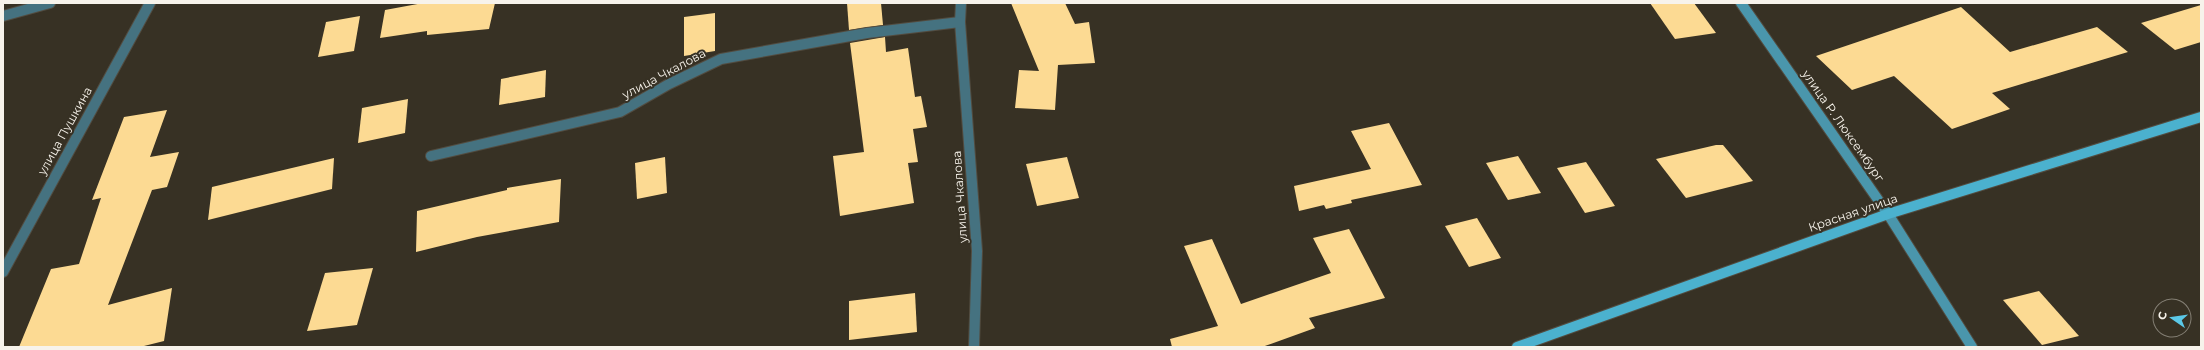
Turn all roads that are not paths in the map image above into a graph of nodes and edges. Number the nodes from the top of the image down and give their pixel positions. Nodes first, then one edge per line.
1 (50, 3) edge
2 (150, 3) edge
3 (961, 3) edge
4 (1741, 3) edge
5 (3, 16) edge
6 (960, 22) junction
7 (2201, 117) edge
8 (431, 156) dead end
9 (1888, 214) junction
10 (3, 272) edge
11 (974, 347) edge
12 (1517, 347) edge
13 (1972, 347) edge

1 - 5 street
2 - 10 street, улица Пушкина
3 - 6 street, улица Чкалова
4 - 9 street, улица Р. Люксембург
6 - 8 street, улица Чкалова
6 - 11 street, улица Чкалова
7 - 9 main road, Красная улица
9 - 12 main road, Красная улица
9 - 13 street, улица Р. Люксембург

